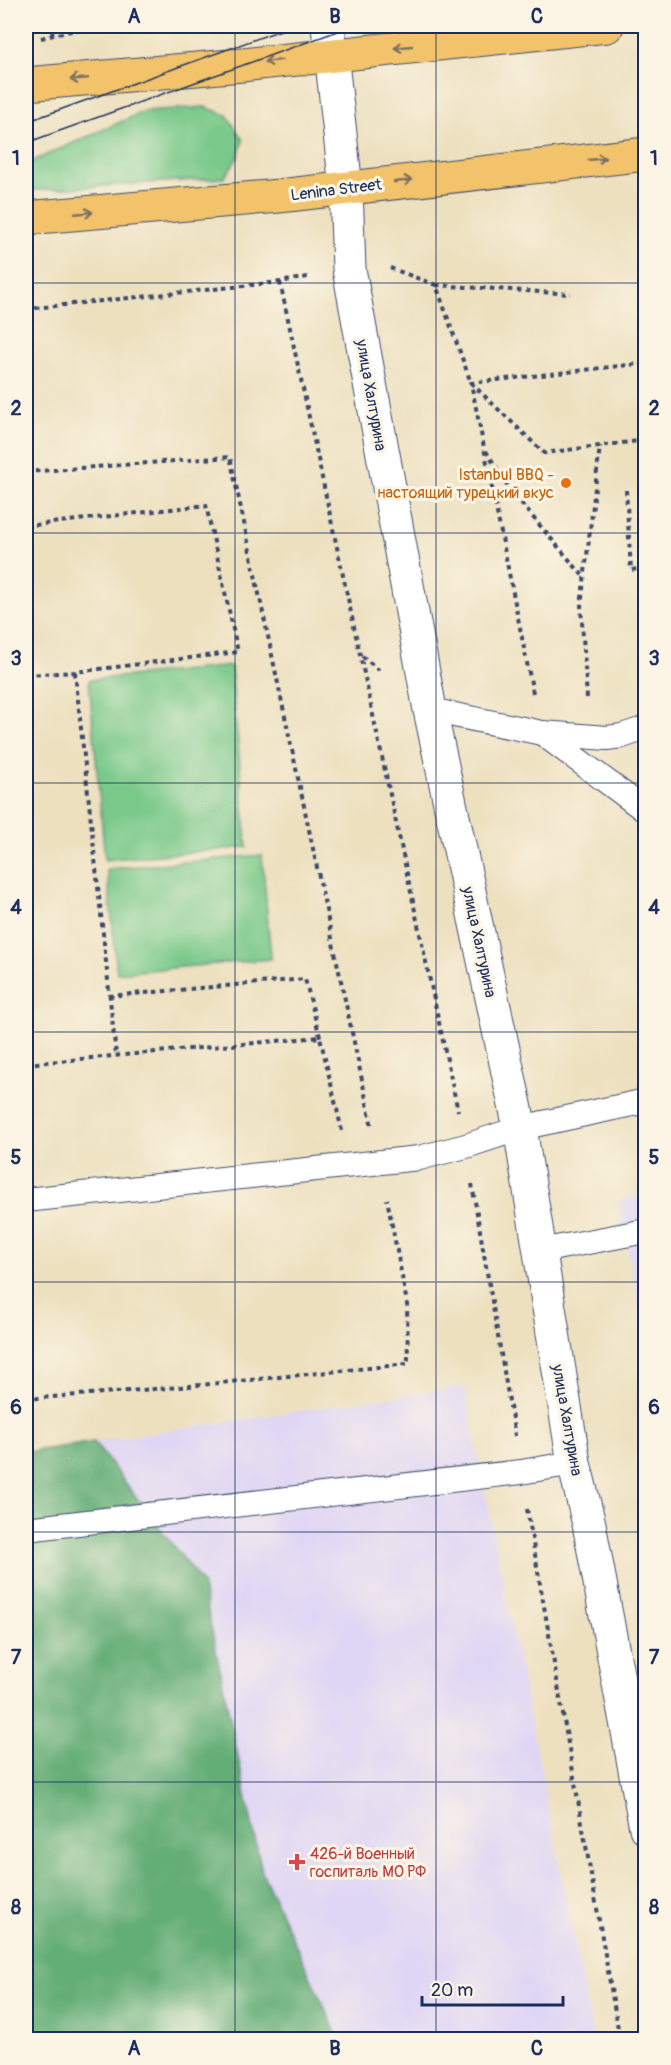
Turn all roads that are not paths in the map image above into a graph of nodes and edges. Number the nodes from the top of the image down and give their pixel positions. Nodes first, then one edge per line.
1 (607, 26) edge
2 (330, 40) edge
3 (26, 84) edge
4 (645, 154) edge
5 (346, 188) junction
6 (26, 218) edge
7 (430, 710) junction
8 (645, 728) edge
9 (542, 733) junction
10 (645, 810) edge
11 (645, 1101) edge
12 (520, 1128) junction
13 (26, 1200) edge
14 (645, 1231) edge
15 (540, 1251) junction
16 (574, 1463) junction
17 (26, 1529) edge
18 (645, 1828) edge

1 -> 2 main road
2 -> 3 main road
2 - 5 street, улица Халтурина
5 -> 4 main road, Lenina Street
6 -> 5 main road, Lenina Street
5 - 7 street, улица Халтурина
7 - 9 lane
7 - 12 street, улица Халтурина
8 - 9 lane
9 - 10 lane
11 - 12 lane
12 - 13 lane
12 - 15 street, улица Халтурина
14 - 15 lane
15 - 16 street, улица Халтурина
16 - 17 lane
16 - 18 street, улица Халтурина

